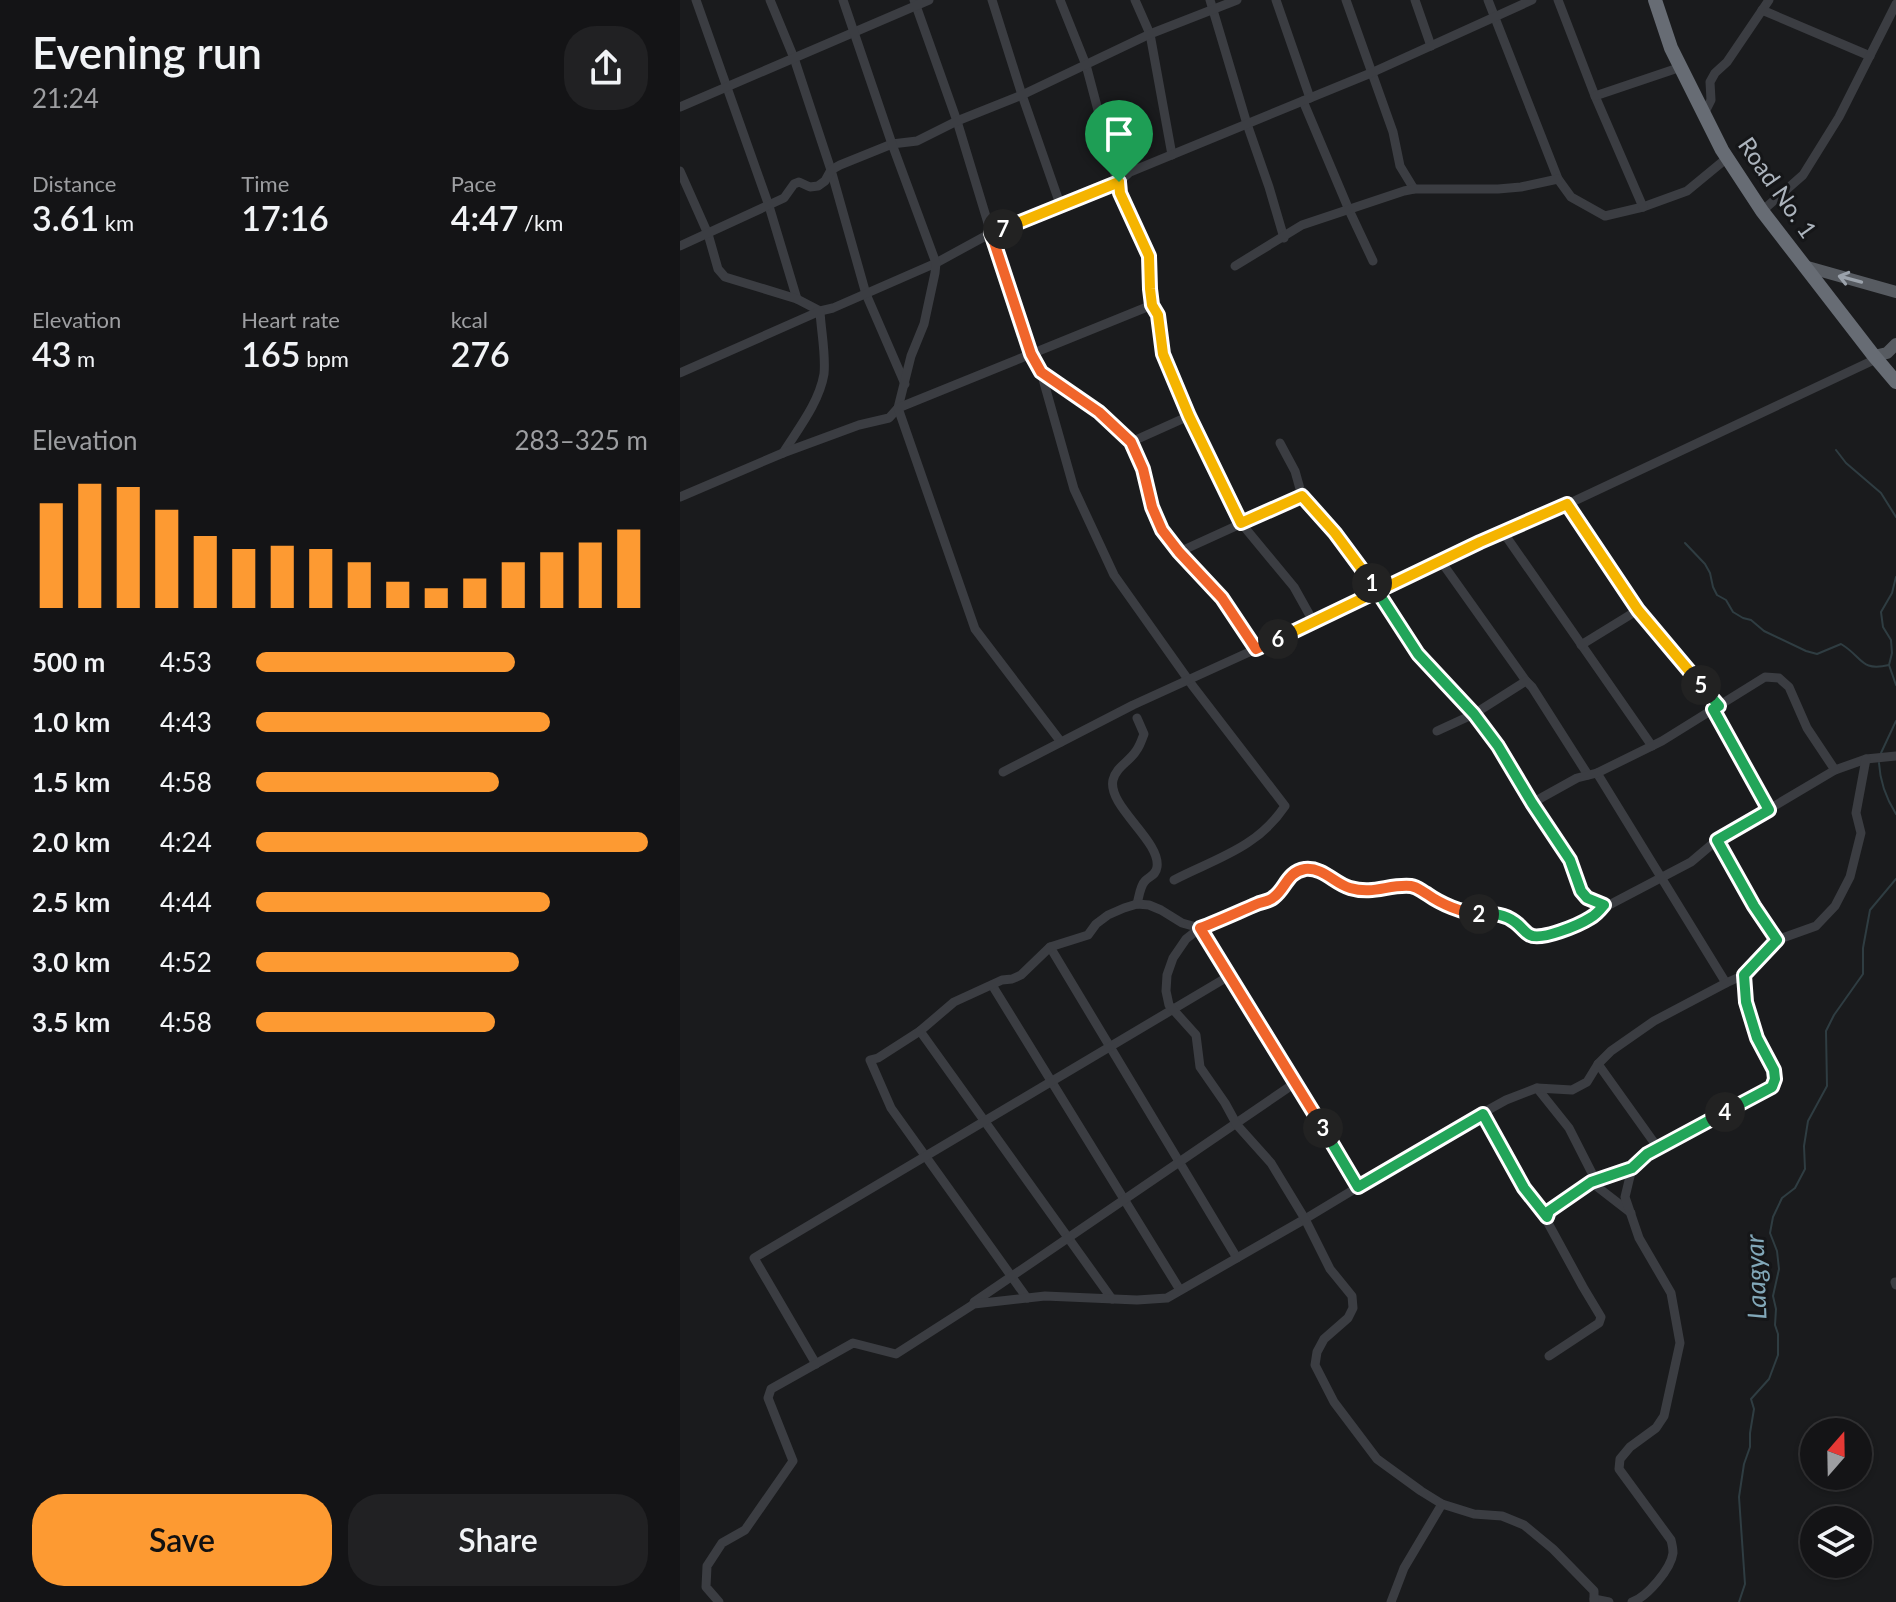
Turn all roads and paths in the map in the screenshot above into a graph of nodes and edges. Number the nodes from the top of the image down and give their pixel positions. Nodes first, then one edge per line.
1 (696, 0) edge
2 (770, 0) edge
3 (843, 0) edge
4 (929, 0) edge
5 (992, 0) edge
6 (1060, 0) edge
7 (1135, 0) edge
8 (1237, 0) edge
9 (1276, 0) edge
10 (1346, 0) edge
11 (1415, 0) edge
12 (1488, 0) edge
13 (1532, 0) edge
14 (1558, 0) edge
15 (1655, 0) edge
16 (1769, 0) edge
17 (1896, 2) edge
18 (915, 3) edge
19 (1212, 5) edge
20 (1762, 10) junction
21 (1495, 17) junction
22 (855, 32) junction
23 (1150, 34) junction
24 (1431, 46) junction
25 (1870, 56) junction
26 (794, 58) junction
27 (1086, 65) junction
28 (1681, 67) junction
29 (1371, 73) junction
30 (727, 86) junction
31 (1022, 95) junction
32 (1595, 96) junction
33 (1306, 100) junction
34 (680, 107) edge
35 (1704, 114) junction
36 (957, 121) junction
37 (1247, 124) junction
38 (892, 144) junction
39 (1172, 155) junction
40 (1727, 158) junction
41 (831, 170) junction
42 (680, 171) edge
43 (1558, 179) junction
44 (1119, 182) junction
45 (1414, 189) junction
46 (769, 206) junction
47 (1061, 207) junction
48 (1643, 207) junction
49 (1349, 210) junction
50 (1762, 211) junction
51 (991, 233) junction
52 (708, 234) junction
53 (1284, 238) junction
54 (680, 246) edge
55 (1373, 261) dead end
56 (936, 263) junction
57 (1235, 266) dead end
58 (1804, 266) junction
59 (1896, 292) edge
60 (866, 294) junction
61 (797, 299) junction
62 (1152, 305) junction
63 (820, 311) junction
64 (1896, 344) edge
65 (1031, 354) junction
66 (1875, 358) junction
67 (1041, 372) junction
68 (680, 373) edge
69 (1896, 382) edge
70 (905, 384) junction
71 (898, 408) junction
72 (1189, 416) junction
73 (1131, 442) junction
74 (1280, 443) dead end
75 (783, 453) junction
76 (1302, 496) junction
77 (680, 497) edge
78 (1567, 504) junction
79 (1241, 523) junction
80 (1503, 532) junction
81 (1179, 552) junction
82 (1440, 560) junction
83 (1378, 590) junction
84 (1638, 610) junction
85 (1313, 621) junction
86 (1581, 645) junction
87 (1256, 649) junction
88 (1189, 680) junction
89 (1526, 681) junction
90 (1716, 708) junction
91 (1474, 714) junction
92 (1137, 718) dead end
93 (1437, 731) dead end
94 (1061, 742) junction
95 (1652, 746) junction
96 (1896, 756) edge
97 (1866, 759) junction
98 (1835, 770) junction
99 (1003, 772) dead end
100 (1592, 774) junction
101 (1532, 803) junction
102 (1769, 810) junction
103 (1717, 840) junction
104 (1660, 877) junction
105 (1174, 880) dead end
106 (1137, 904) junction
107 (1604, 905) junction
108 (1200, 928) junction
109 (1777, 940) junction
110 (1050, 947) junction
111 (1744, 975) junction
112 (1229, 976) junction
113 (1726, 983) junction
114 (992, 985) junction
115 (1173, 1010) junction
116 (920, 1031) junction
117 (1598, 1064) junction
118 (1295, 1083) junction
119 (1537, 1088) junction
120 (1483, 1114) junction
121 (1236, 1123) junction
122 (1658, 1148) junction
123 (926, 1156) junction
124 (1179, 1162) junction
125 (1632, 1168) junction
126 (1594, 1182) junction
127 (1358, 1187) junction
128 (1124, 1200) junction
129 (1631, 1213) junction
130 (1547, 1217) junction
131 (1305, 1219) junction
132 (1068, 1238) junction
133 (1237, 1258) junction
134 (1012, 1276) junction
135 (1180, 1290) junction
136 (1027, 1298) junction
137 (1112, 1299) junction
138 (915, 1343) junction
139 (1549, 1356) dead end
140 (816, 1364) junction
141 (1442, 1504) junction
142 (1594, 1601) edge
143 (719, 1602) edge
144 (1391, 1602) edge
145 (1609, 1602) edge
146 (1632, 1602) edge

1 - 30 street
2 - 26 street
3 - 22 street
4 - 18 street
5 - 31 street
6 - 27 street
7 - 23 street
8 - 19 street
9 - 33 street
10 - 29 street
11 - 24 street
12 - 21 street
13 - 21 street
14 - 32 street
15 - 28 highway, Road No. 1
16 - 20 street
17 - 25 street
18 - 22 street
18 - 36 street
19 - 23 street
19 - 37 street
20 - 25 street
20 - 35 street
21 - 24 street
21 - 43 street
22 - 26 street
22 - 38 street
23 - 27 street
23 - 39 street
24 - 29 street
25 - 50 street
26 - 30 street
26 - 41 street
27 - 31 street
27 - 44 street
28 - 32 street
28 - 35 highway, Road No. 1
29 - 33 street
29 - 45 street
30 - 34 street
30 - 46 street
31 - 36 street
31 - 47 street
32 - 48 street
33 - 37 street
33 - 49 street
35 - 40 highway, Road No. 1
36 - 38 street
36 - 51 street
37 - 39 street
37 - 53 street
38 - 41 street
38 - 56 street
39 - 44 street
40 - 48 street
40 - 50 highway, Road No. 1
41 - 46 street
41 - 60 street
42 - 52 street
43 - 45 street
43 - 48 street
44 - 47 street
44 - 62 street
45 - 49 street
46 - 52 street
46 - 61 street
47 - 51 street
49 - 53 street
49 - 55 street
50 - 58 highway, Road No. 1
51 - 56 street
51 - 65 street
52 - 54 street
52 - 61 street
53 - 57 street
56 - 60 street
56 - 70 street
59 -> 58 main road
58 - 66 highway, Road No. 1
60 - 63 street
60 - 70 street
61 - 63 street
62 - 65 street
62 - 72 street
63 - 68 street
63 - 75 street
64 - 66 main road
65 - 67 street
65 - 71 street
66 - 69 highway, Road No. 1
66 - 78 street
67 - 73 street
67 - 88 street
70 - 71 street
71 - 75 street
71 - 94 street
72 - 73 street
72 - 79 street
73 - 81 street
74 - 76 street
75 - 77 street
76 - 79 street
76 - 83 street
78 - 80 street
78 - 84 street
79 - 81 street
79 - 85 street
80 - 82 street
80 - 86 street
81 - 87 street
82 - 83 street
82 - 89 street
83 - 85 street
83 - 91 street
84 - 86 street
84 - 90 street
85 - 87 street
86 - 95 street
87 - 88 street
88 - 94 street
88 - 105 street
89 - 91 street
89 - 100 street
90 - 95 street
90 - 98 street
90 - 102 street
91 - 93 street
91 - 101 street
92 - 106 street
94 - 99 street
95 - 100 street
96 - 97 street
97 - 98 street
97 - 109 street
98 - 102 street
100 - 101 street
100 - 104 street
101 - 107 street
102 - 103 street
103 - 104 street
103 - 109 street
104 - 107 street
104 - 113 street
106 - 108 street
106 - 110 street
107 - 108 street
108 - 112 street
108 - 115 street
109 - 111 street
110 - 114 street
110 - 124 street
111 - 113 street
111 - 122 street
112 - 115 street
112 - 118 street
113 - 117 street
114 - 116 street
114 - 128 street
115 - 121 street
115 - 123 street
116 - 123 street
116 - 132 street
117 - 119 street
117 - 122 street
118 - 121 street
118 - 127 street
119 - 120 street
119 - 126 street
120 - 127 street
120 - 130 street
121 - 124 street
121 - 131 street
122 - 125 street
123 - 134 street
123 - 140 street
124 - 128 street
124 - 133 street
125 - 126 street
125 - 129 street
126 - 129 street
126 - 130 street
127 - 131 street
128 - 132 street
128 - 135 street
129 - 146 street
130 - 139 street
131 - 133 street
131 - 141 street
132 - 134 street
132 - 137 street
133 - 135 street
134 - 136 street
134 - 138 street
135 - 137 street
136 - 137 street
136 - 138 street
138 - 140 street
140 - 143 street
141 - 142 street
141 - 144 street
142 - 145 street

